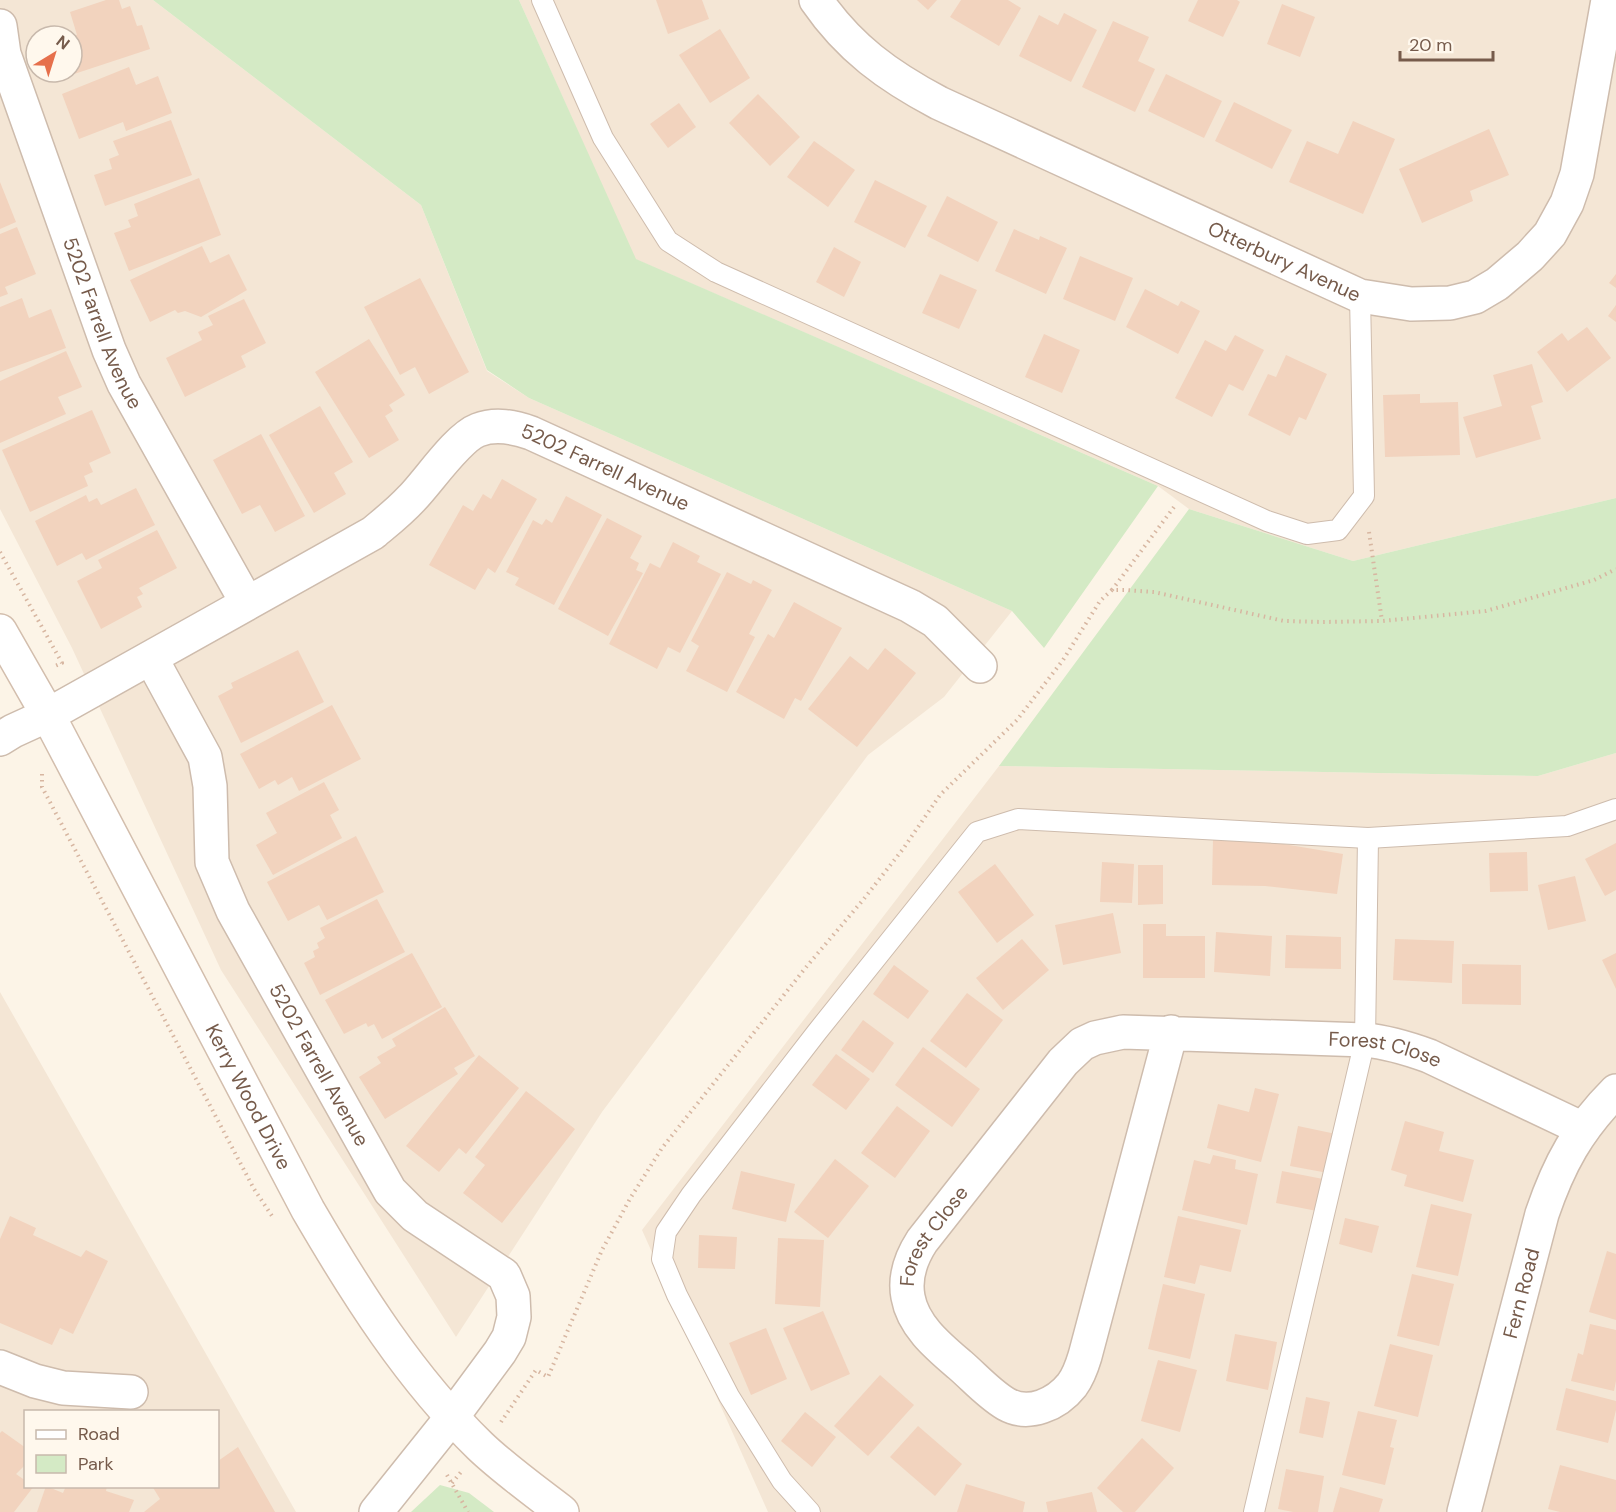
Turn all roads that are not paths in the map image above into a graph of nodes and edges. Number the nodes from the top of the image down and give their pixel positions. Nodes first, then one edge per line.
1 (3, 0) edge
2 (542, 0) edge
3 (816, 0) edge
4 (1608, 0) edge
5 (0, 18) edge
6 (0, 26) edge
7 (1360, 296) junction
8 (247, 603) junction
9 (0, 631) edge
10 (151, 658) junction
11 (980, 666) dead end
12 (48, 715) junction
13 (0, 739) edge
14 (1616, 809) edge
15 (1368, 838) junction
16 (1171, 1032) junction
17 (1365, 1040) junction
18 (1616, 1091) edge
19 (1583, 1129) junction
20 (0, 1367) edge
21 (131, 1392) dead end
22 (452, 1417) junction
23 (376, 1512) edge
24 (562, 1512) edge
25 (810, 1512) edge
26 (1254, 1512) edge
27 (1464, 1512) edge

1 - 5 street
2 - 7 lane
3 - 7 street, Otterbury Avenue
4 - 7 street, Otterbury Avenue
6 - 8 street, 5202 Farrell Avenue
8 - 10 street, 5202 Farrell Avenue
8 - 11 street, 5202 Farrell Avenue
9 - 12 street, Kerry Wood Drive
10 - 12 street, 5202 Farrell Avenue
10 - 22 street, 5202 Farrell Avenue
12 - 13 street, 5202 Farrell Avenue
12 - 22 street, Kerry Wood Drive
14 - 15 lane
15 - 17 lane
15 - 25 lane
16 - 16 street, Forest Close
16 - 17 street, Forest Close
17 - 19 street, Forest Close
17 - 26 lane
18 - 19 street, Fern Road
19 - 27 street, Fern Road
20 - 21 street
22 - 23 street, 5202 Farrell Avenue
22 - 24 street, Kerry Wood Drive

